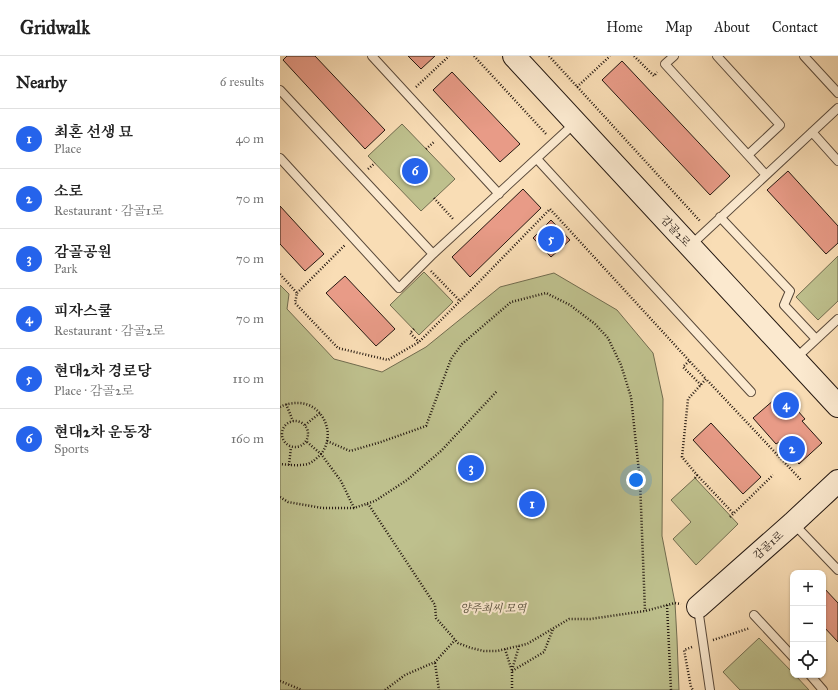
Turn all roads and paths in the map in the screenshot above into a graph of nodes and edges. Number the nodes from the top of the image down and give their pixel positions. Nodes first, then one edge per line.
1 (372, 56) edge
2 (450, 56) edge
3 (474, 56) edge
4 (514, 56) edge
5 (549, 56) edge
6 (610, 56) edge
7 (634, 56) edge
8 (674, 56) edge
9 (718, 56) edge
10 (804, 56) edge
11 (665, 64) junction
12 (577, 87) junction
13 (280, 90) edge
14 (838, 93) edge
15 (408, 95) junction
16 (838, 108) edge
17 (576, 123) junction
18 (812, 132) junction
19 (554, 143) junction
20 (748, 155) junction
21 (280, 158) edge
22 (537, 159) junction
23 (838, 161) edge
24 (766, 175) junction
25 (499, 194) junction
26 (434, 198) dead end
27 (720, 217) junction
28 (462, 228) junction
29 (708, 229) junction
30 (353, 237) junction
31 (690, 246) junction
32 (433, 254) junction
33 (424, 264) junction
34 (280, 274) edge
35 (297, 293) junction
36 (460, 302) junction
37 (838, 319) edge
38 (414, 329) dead end
39 (816, 339) junction
40 (419, 342) junction
41 (795, 359) junction
42 (689, 361) junction
43 (706, 379) junction
44 (700, 385) junction
45 (497, 391) dead end
46 (751, 392) dead end
47 (286, 404) junction
48 (838, 406) edge
49 (280, 407) edge
50 (320, 413) junction
51 (293, 421) junction
52 (305, 425) junction
53 (281, 438) edge
54 (327, 441) junction
55 (307, 442) junction
56 (291, 447) junction
57 (321, 454) junction
58 (280, 464) edge
59 (289, 465) junction
60 (698, 475) junction
61 (772, 475) dead end
62 (694, 478) dead end
63 (801, 480) dead end
64 (838, 481) edge
65 (280, 498) edge
66 (367, 504) junction
67 (354, 508) junction
68 (733, 513) junction
69 (730, 516) dead end
70 (793, 523) junction
71 (838, 570) edge
72 (667, 605) junction
73 (698, 607) junction
74 (645, 610) junction
75 (754, 615) dead end
76 (762, 624) junction
77 (553, 629) junction
78 (455, 640) junction
79 (703, 643) junction
80 (519, 646) junction
81 (504, 649) junction
82 (790, 654) edge
83 (435, 662) junction
84 (512, 671) junction
85 (813, 678) edge
86 (280, 682) edge
87 (692, 689) edge
88 (302, 690) edge
89 (385, 690) edge
90 (439, 690) edge
91 (512, 690) edge
92 (671, 690) edge
93 (710, 690) edge
94 (823, 690) edge

1 - 15 lane
2 - 15 path
3 - 19 path
4 - 17 street, 감골2로
5 - 12 path
6 - 12 path
7 - 11 path
8 - 11 lane
9 - 20 lane
10 - 14 lane
11 - 20 lane
12 - 29 path
13 - 32 lane
15 - 25 lane
16 - 18 lane
17 - 19 lane
17 - 31 street, 감골2로
18 - 23 lane
18 - 24 lane
19 - 22 lane
20 - 24 lane
21 - 30 lane
22 - 25 lane
22 - 46 lane
24 - 27 lane
25 - 28 lane
26 - 28 path
27 - 29 lane
27 - 39 lane
28 - 32 lane
29 - 31 lane
30 - 33 lane
30 - 35 path
31 - 41 street, 감골2로
32 - 33 lane
33 - 36 path
34 - 35 path
35 - 40 path
36 - 40 path
36 - 42 path
37 - 39 lane
38 - 40 path
39 - 41 lane
41 - 48 street, 감골2로
42 - 43 path
42 - 44 path
43 - 44 path
43 - 63 path
44 - 60 path
45 - 66 path
47 - 49 path
47 - 50 path
47 - 51 path
50 - 52 path
50 - 54 path
51 - 52 path
51 - 53 path
52 - 55 path
53 - 56 path
54 - 57 path
54 - 74 path
55 - 56 path
55 - 57 path
56 - 59 path
57 - 59 path
57 - 67 path
58 - 59 path
60 - 62 path
60 - 68 path
61 - 68 path
64 - 70 street, 감골1로
65 - 67 path
66 - 67 path
66 - 78 path
68 - 69 path
70 - 71 lane
70 - 73 street, 감골1로
72 - 73 path
72 - 74 path
72 - 92 path
73 - 79 lane
74 - 77 path
75 - 76 lane
76 - 79 path
76 - 82 lane
77 - 80 path
77 - 84 path
78 - 81 path
78 - 83 path
79 - 87 path
79 - 93 lane
80 - 81 path
80 - 84 path
81 - 84 path
83 - 89 path
83 - 90 path
84 - 91 path
85 - 94 lane
86 - 88 path

